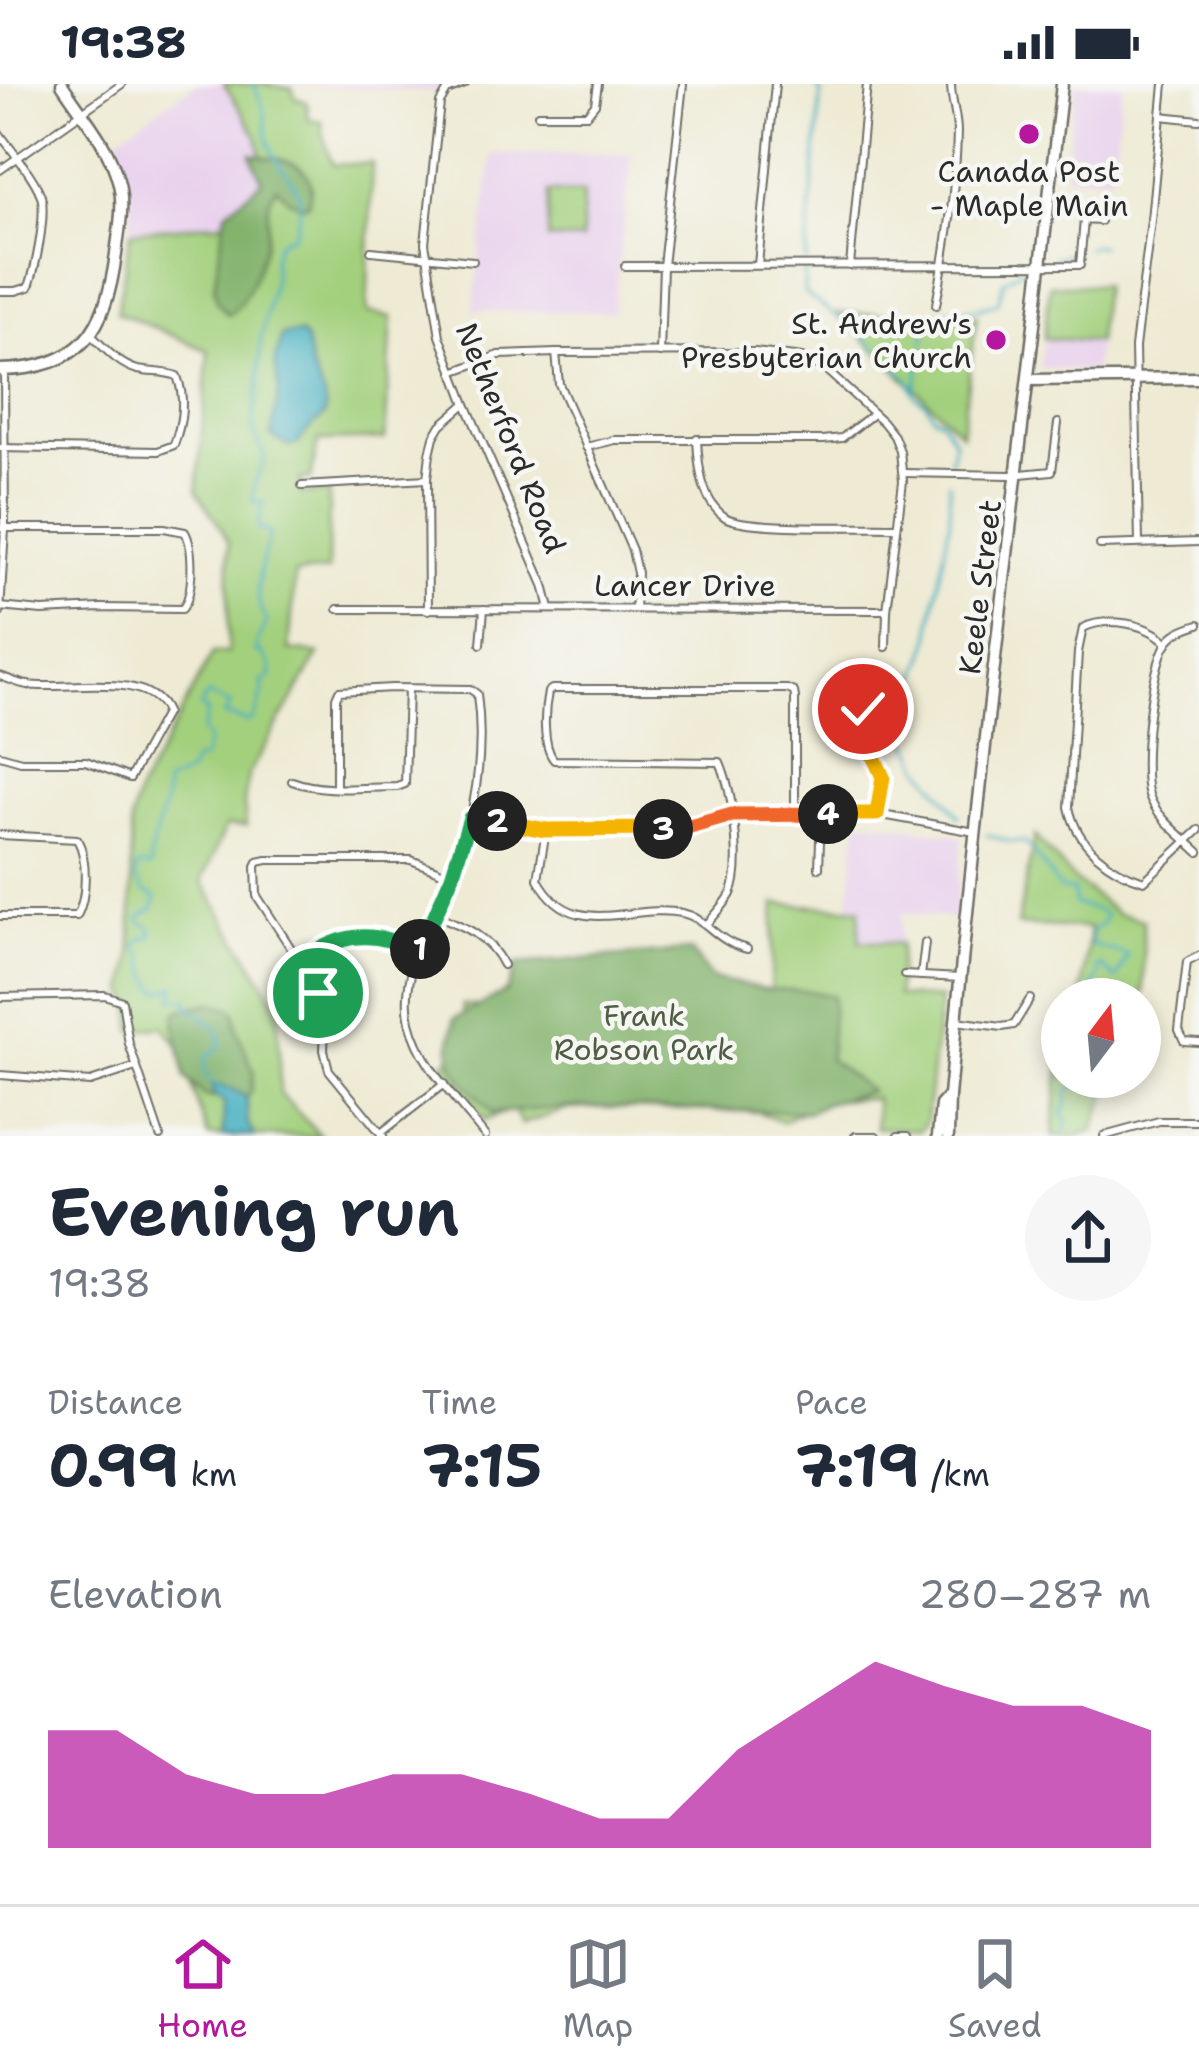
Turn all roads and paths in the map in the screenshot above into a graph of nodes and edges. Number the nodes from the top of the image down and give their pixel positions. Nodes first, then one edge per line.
1 (62, 84) edge
2 (122, 84) edge
3 (466, 84) edge
4 (598, 84) edge
5 (683, 84) edge
6 (775, 84) edge
7 (867, 84) edge
8 (951, 84) edge
9 (1062, 84) edge
10 (1164, 84) edge
11 (82, 112) junction
12 (538, 114) dead end
13 (1161, 116) junction
14 (1199, 120) edge
15 (0, 134) edge
16 (16, 159) junction
17 (0, 170) edge
18 (1100, 221) dead end
19 (371, 250) dead end
20 (425, 256) junction
21 (473, 261) dead end
22 (758, 265) junction
23 (1043, 265) junction
24 (625, 266) dead end
25 (663, 266) junction
26 (850, 266) junction
27 (943, 266) junction
28 (0, 291) edge
29 (936, 305) dead end
30 (90, 334) junction
31 (556, 353) junction
32 (660, 353) junction
33 (2, 370) edge
34 (453, 372) junction
35 (1199, 378) edge
36 (1028, 380) junction
37 (1137, 380) junction
38 (466, 404) junction
39 (874, 413) junction
40 (1058, 423) dead end
41 (697, 439) junction
42 (586, 447) junction
43 (3, 448) edge
44 (903, 473) junction
45 (1018, 473) junction
46 (427, 479) junction
47 (302, 486) dead end
48 (896, 526) junction
49 (2, 528) edge
50 (1199, 542) edge
51 (1139, 543) junction
52 (1100, 544) dead end
53 (0, 609) edge
54 (338, 609) dead end
55 (484, 609) junction
56 (550, 609) junction
57 (635, 609) junction
58 (428, 610) junction
59 (887, 610) junction
60 (1199, 624) edge
61 (1167, 643) junction
62 (482, 644) dead end
63 (886, 646) dead end
64 (0, 676) edge
65 (869, 681) dead end
66 (408, 689) junction
67 (0, 755) edge
68 (292, 781) dead end
69 (336, 787) junction
70 (795, 813) junction
71 (821, 814) junction
72 (877, 814) junction
73 (732, 815) junction
74 (470, 818) junction
75 (546, 830) junction
76 (1199, 830) edge
77 (975, 832) junction
78 (0, 835) edge
79 (1188, 842) junction
80 (1199, 852) edge
81 (819, 868) dead end
82 (452, 876) junction
83 (434, 915) junction
84 (0, 916) edge
85 (707, 924) junction
86 (925, 943) dead end
87 (747, 950) dead end
88 (419, 951) junction
89 (1199, 956) edge
90 (300, 962) junction
91 (502, 965) dead end
92 (904, 975) dead end
93 (921, 976) junction
94 (960, 978) junction
95 (0, 997) edge
96 (1030, 999) dead end
97 (956, 1022) junction
98 (1199, 1042) edge
99 (136, 1067) junction
100 (0, 1075) edge
101 (444, 1084) junction
102 (949, 1096) junction
103 (1199, 1121) edge
104 (1116, 1134) edge
105 (382, 1135) edge
106 (160, 1136) edge
107 (485, 1136) edge
108 (855, 1136) edge
109 (876, 1136) edge
110 (898, 1136) edge
111 (908, 1136) edge
112 (938, 1136) edge
113 (948, 1136) edge
114 (1104, 1136) edge

1 - 11 main road
2 - 11 street
3 - 20 street, Netherford Road
4 - 12 street
5 - 25 street
6 - 22 street
7 - 26 street
8 - 27 street
9 - 23 main road, Keele Street
10 - 13 street
11 - 16 street
11 - 30 main road
13 - 14 street
13 - 37 street
15 - 16 street
16 - 17 street
16 - 28 street
18 - 23 street
19 - 20 street
20 - 21 street
20 - 34 street, Netherford Road
22 - 25 street
22 - 26 street
23 - 27 street
23 - 36 main road, Keele Street
24 - 25 street
25 - 32 street
26 - 27 street
27 - 29 street
30 - 33 main road
30 - 43 street
31 - 32 street
31 - 34 street
31 - 42 street
32 - 39 street
33 - 43 street
34 - 38 street, Netherford Road
35 - 37 main road
36 - 37 main road
36 - 45 main road, Keele Street
37 - 51 street
38 - 46 street
38 - 56 street, Netherford Road
39 - 41 street
39 - 44 street
40 - 45 street
41 - 42 street
41 - 48 street
42 - 57 street
43 - 49 street
44 - 45 street
44 - 48 street
45 - 77 main road, Keele Street
46 - 47 street
46 - 58 street
48 - 59 street
49 - 53 street
49 - 53 street
50 - 51 street
51 - 52 street
54 - 58 street, Lancer Drive
55 - 56 street, Lancer Drive
55 - 58 street, Lancer Drive
55 - 62 street
56 - 57 street, Lancer Drive
57 - 59 street, Lancer Drive
59 - 63 street
60 - 61 street
61 - 79 street
61 - 79 street
64 - 67 street
65 - 72 street
66 - 69 street
66 - 69 street
66 - 74 street
68 - 69 street
70 - 71 street
70 - 73 street
70 - 73 street
71 - 72 street
71 - 81 street
72 - 77 street
73 - 75 street
73 - 85 street
74 - 75 street
74 - 82 street
75 - 85 street
76 - 79 street
77 - 94 main road, Keele Street
78 - 84 street
79 - 80 street
82 - 83 street
82 - 90 street
83 - 88 street
83 - 91 street
85 - 87 street
86 - 93 street
88 - 90 street
88 - 101 street
89 - 98 street
90 - 105 street
92 - 93 street
93 - 94 street
94 - 97 main road, Keele Street
95 - 99 street
96 - 97 street
97 - 102 main road, Keele Street
99 - 100 street
99 - 106 street
101 - 105 street
101 - 107 street
102 - 112 main road, Keele Street
102 - 113 main road, Keele Street
103 - 104 street
104 - 114 street
108 - 109 street
110 - 111 street

